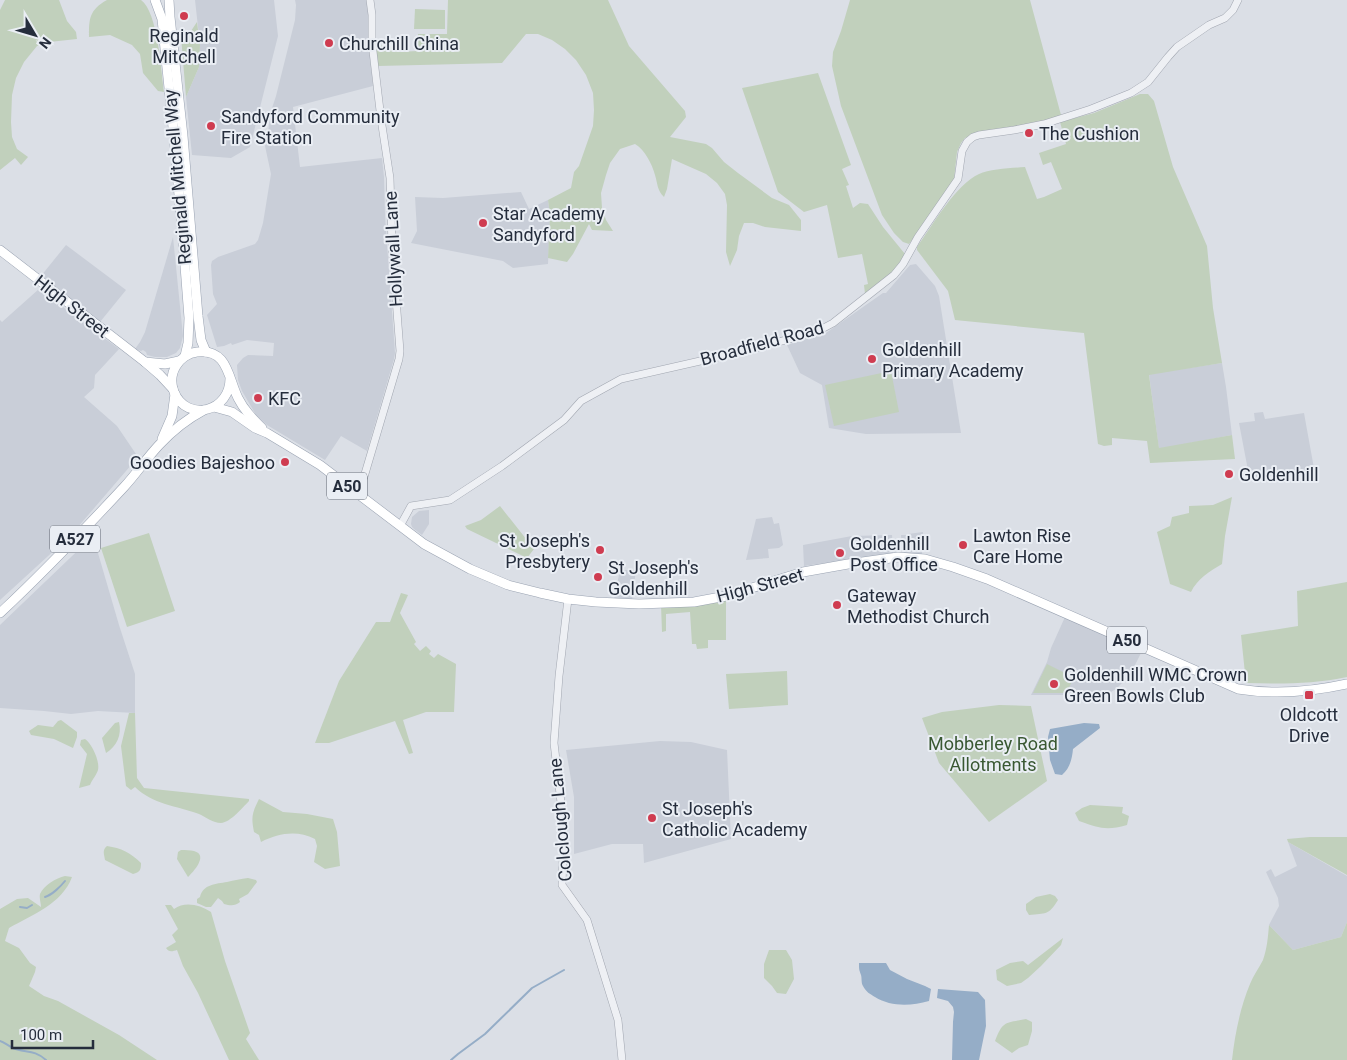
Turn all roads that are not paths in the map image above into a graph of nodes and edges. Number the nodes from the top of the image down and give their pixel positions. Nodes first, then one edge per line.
1 (155, 0) edge
2 (169, 0) edge
3 (370, 0) edge
4 (1238, 0) edge
5 (0, 250) edge
6 (206, 352) junction
7 (182, 359) junction
8 (145, 362) junction
9 (230, 377) junction
10 (174, 392) junction
11 (214, 407) junction
12 (204, 410) junction
13 (267, 433) junction
14 (158, 446) junction
15 (354, 490) junction
16 (400, 526) junction
17 (568, 600) junction
18 (0, 613) edge
19 (1347, 684) edge
20 (622, 1060) edge

1 - 7 main road, Reginald Mitchell Way
2 - 6 main road, Reginald Mitchell Way
3 - 15 street, Hollywall Lane
4 - 16 street, Broadfield Road
5 - 8 main road, High Street
6 - 7 main road
6 - 9 main road
7 - 8 main road
7 - 10 main road
8 - 10 main road, High Street
9 - 11 main road
9 - 13 main road
10 - 12 main road
10 - 14 main road, A527
11 - 12 main road
11 - 13 main road, A50
12 - 14 main road, A527
13 - 15 main road, A50
14 - 18 main road, A527
15 - 16 main road, A50
16 - 17 main road, High Street / A50
17 - 19 main road, High Street / A50
17 - 20 street, Colclough Lane

